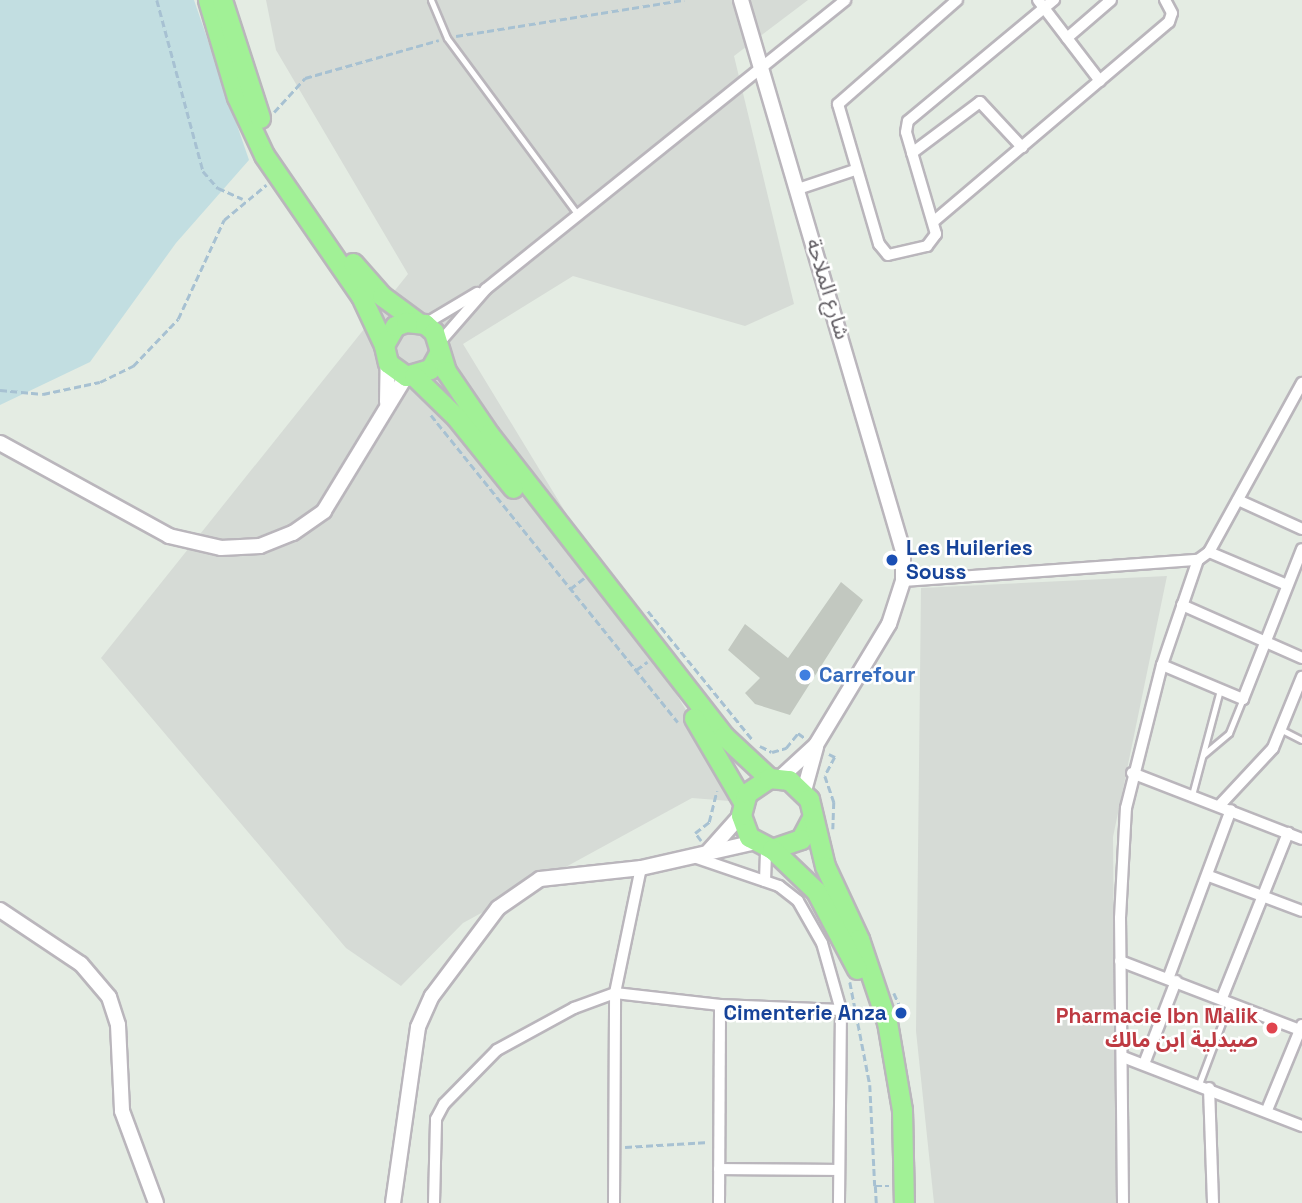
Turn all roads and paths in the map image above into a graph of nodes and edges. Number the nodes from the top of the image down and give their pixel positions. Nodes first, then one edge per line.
1 (157, 0) edge
2 (208, 0) edge
3 (222, 0) edge
4 (431, 0) edge
5 (684, 0) edge
6 (741, 0) edge
7 (845, 0) edge
8 (957, 0) edge
9 (1054, 0) edge
10 (1111, 0) edge
11 (1164, 0) edge
12 (1041, 4) edge
13 (447, 38) junction
14 (1067, 38) junction
15 (762, 67) junction
16 (1100, 81) junction
17 (263, 124) junction
18 (1022, 147) junction
19 (912, 153) junction
20 (855, 170) junction
21 (278, 177) junction
22 (798, 189) junction
23 (243, 199) junction
24 (578, 215) junction
25 (933, 222) junction
26 (486, 289) junction
27 (421, 323) junction
28 (439, 348) junction
29 (386, 354) junction
30 (410, 376) junction
31 (1302, 383) edge
32 (0, 390) edge
33 (440, 400) junction
34 (387, 402) junction
35 (0, 443) edge
36 (1238, 500) junction
37 (1302, 529) edge
38 (1302, 549) edge
39 (1209, 552) junction
40 (1198, 560) junction
41 (903, 581) junction
42 (577, 583) junction
43 (1287, 585) junction
44 (640, 601) dead end
45 (1182, 605) junction
46 (1264, 640) junction
47 (1302, 659) edge
48 (644, 665) junction
49 (1162, 665) junction
50 (1302, 677) edge
51 (1220, 689) junction
52 (1243, 699) junction
53 (1282, 730) junction
54 (687, 733) dead end
55 (1302, 740) edge
56 (810, 742) junction
57 (829, 754) dead end
58 (1203, 755) junction
59 (1132, 773) junction
60 (775, 778) junction
61 (716, 784) dead end
62 (804, 791) junction
63 (1192, 795) junction
64 (1219, 806) junction
65 (742, 808) junction
66 (1231, 810) junction
67 (812, 818) junction
68 (1287, 833) junction
69 (1302, 838) edge
70 (832, 840) dead end
71 (764, 846) junction
72 (709, 851) junction
73 (691, 856) junction
74 (640, 868) junction
75 (1209, 876) junction
76 (765, 881) junction
77 (1261, 895) junction
78 (0, 910) edge
79 (1302, 911) edge
80 (1121, 961) junction
81 (1172, 980) junction
82 (615, 993) junction
83 (1227, 999) junction
84 (720, 1005) junction
85 (841, 1010) junction
86 (1301, 1027) edge
87 (1299, 1042) edge
88 (1123, 1058) junction
89 (1144, 1064) junction
90 (1204, 1086) junction
91 (1267, 1110) junction
92 (1302, 1125) edge
93 (719, 1142) junction
94 (615, 1148) junction
95 (719, 1169) junction
96 (839, 1170) junction
97 (892, 1195) edge
98 (156, 1203) edge
99 (393, 1203) edge
100 (434, 1203) edge
101 (614, 1203) edge
102 (719, 1203) edge
103 (839, 1203) edge
104 (876, 1203) edge
105 (904, 1203) edge
106 (1123, 1203) edge
107 (1213, 1203) edge

1 - 23 path
2 - 21 highway
3 - 17 highway
4 - 13 lane
5 - 13 path
6 - 15 street, شارع الملاحة
7 - 15 street
8 - 20 street
9 - 12 street
10 - 14 street
11 - 16 street
12 - 14 street
12 - 19 street
13 - 17 path
13 - 24 lane
14 - 16 street
15 - 22 street, شارع الملاحة
15 - 24 street
16 - 18 street
17 - 27 highway
18 - 19 street
18 - 25 street
19 - 25 street
20 - 22 street
20 - 25 street
21 - 23 path
21 - 29 highway
22 - 41 street, شارع الملاحة
23 - 32 path
24 - 26 street
26 - 27 street
26 - 28 street
27 - 28 highway
27 - 29 highway
28 - 30 highway
28 - 60 highway
29 - 30 highway
29 - 34 street
30 - 33 highway
30 - 34 street
31 - 36 street
33 - 42 highway
33 - 42 path
34 - 35 street
36 - 37 street
36 - 39 street
38 - 43 street
39 - 40 street
39 - 43 street
40 - 41 street
40 - 45 street
41 - 56 street
42 - 48 highway
42 - 48 path
43 - 46 street
44 - 56 path
45 - 46 street
45 - 49 street
46 - 47 street
46 - 52 street
48 - 54 path
48 - 65 highway
49 - 51 street
49 - 59 street
50 - 53 street
51 - 52 street
51 - 58 lane
52 - 58 lane
53 - 55 lane
53 - 64 street
56 - 60 street
56 - 62 street
57 - 70 path
58 - 63 lane
59 - 63 street
59 - 80 street
60 - 62 highway
60 - 65 highway
61 - 72 path
62 - 67 highway
63 - 64 street
64 - 66 street
65 - 71 highway
65 - 72 street
66 - 68 street
66 - 75 street
67 - 71 highway
67 - 105 highway
68 - 69 street
68 - 77 street
71 - 72 street
71 - 76 street
71 - 97 highway
72 - 73 street
73 - 74 street
73 - 76 street
74 - 82 street
74 - 99 street
75 - 77 street
75 - 81 street
76 - 85 street
77 - 79 street
77 - 83 street
78 - 98 street
80 - 81 street
80 - 88 street
81 - 83 street
81 - 89 street
82 - 84 street
82 - 94 street
82 - 100 street
83 - 86 street
83 - 90 lane
84 - 85 street
84 - 93 street
85 - 96 street
86 - 87 street
87 - 91 street
88 - 89 street
88 - 106 street
89 - 90 street
90 - 91 street
90 - 107 street
91 - 92 street
93 - 94 path
93 - 95 street
94 - 101 street
95 - 96 street
95 - 102 street
96 - 103 street
97 - 104 path

